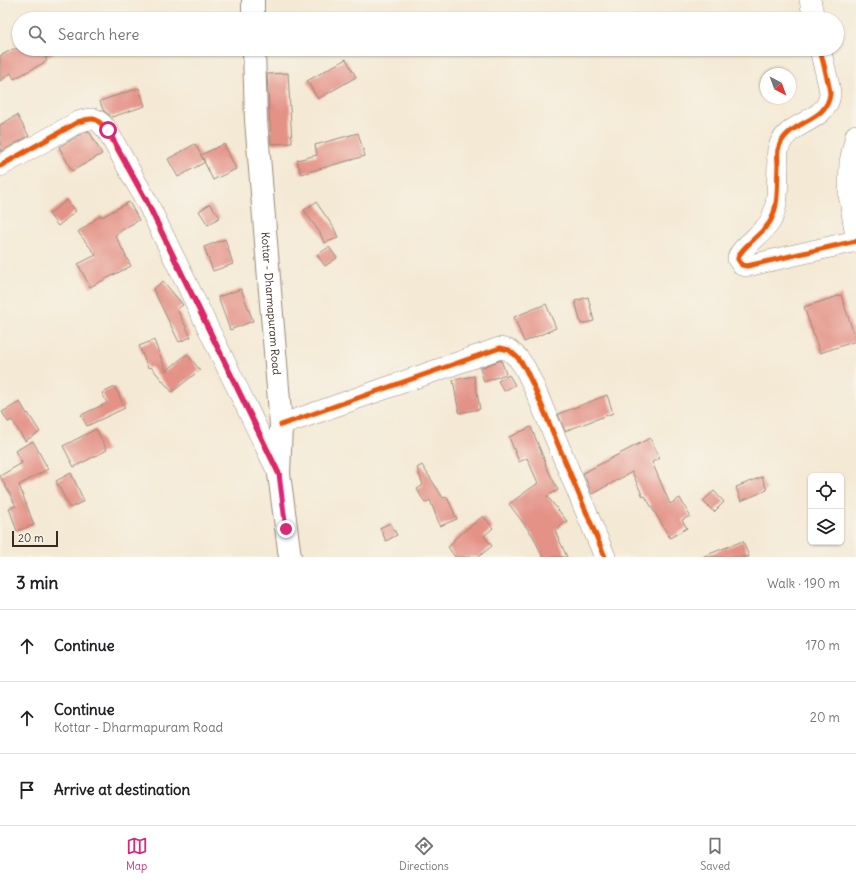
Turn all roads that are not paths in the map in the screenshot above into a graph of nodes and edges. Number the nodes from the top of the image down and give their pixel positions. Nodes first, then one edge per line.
1 (253, 0) edge
2 (810, 0) edge
3 (253, 12) edge
4 (813, 12) edge
5 (254, 56) edge
6 (822, 56) edge
7 (856, 135) edge
8 (0, 166) edge
9 (856, 236) edge
10 (856, 241) edge
11 (281, 425) junction
12 (279, 474) junction
13 (290, 557) edge
14 (605, 557) edge

1 - 3 main road
2 - 4 street
5 - 11 main road, Kottar - Dharmapuram Road
6 - 10 street
7 - 9 street
8 - 12 street
11 - 12 main road, Kottar - Dharmapuram Road
11 - 14 street
12 - 13 main road, Kottar - Dharmapuram Road

